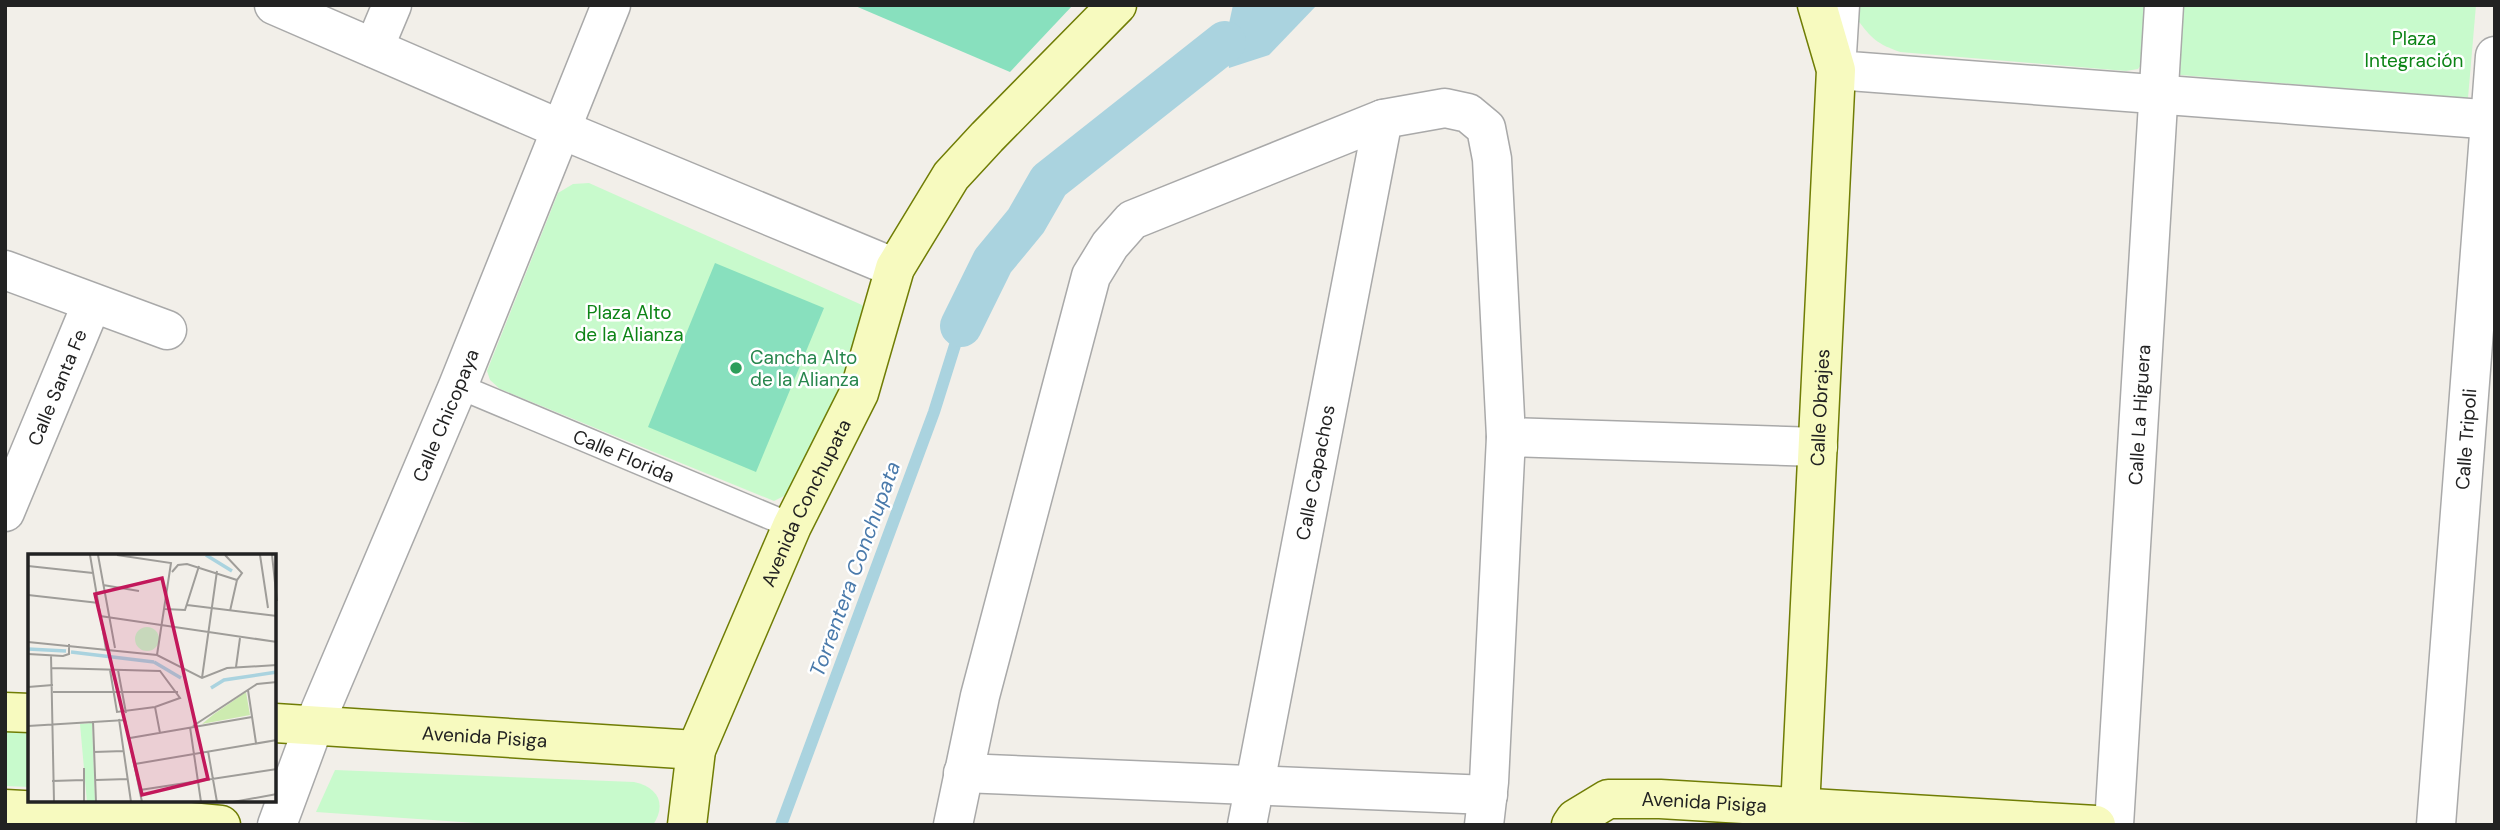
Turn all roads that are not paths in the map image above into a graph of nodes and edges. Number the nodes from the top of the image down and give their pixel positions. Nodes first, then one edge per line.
1 (274, 5) edge
2 (392, 5) edge
3 (611, 5) edge
4 (1117, 5) edge
5 (1817, 5) edge
6 (1840, 5) edge
7 (2164, 5) edge
8 (374, 48) junction
9 (2495, 56) edge
10 (1836, 70) junction
11 (2159, 95) junction
12 (1382, 119) junction
13 (2492, 120) edge
14 (560, 129) junction
15 (895, 268) junction
16 (5, 270) edge
17 (92, 303) junction
18 (167, 330) dead end
19 (458, 386) junction
20 (1506, 437) junction
21 (1818, 447) junction
22 (5, 512) edge
23 (792, 526) junction
24 (5, 712) edge
25 (28, 713) edge
26 (276, 723) edge
27 (314, 725) junction
28 (696, 750) junction
29 (964, 773) junction
30 (1255, 784) junction
31 (5, 809) edge
32 (1800, 809) junction
33 (1486, 810) edge
34 (113, 820) edge
35 (221, 825) edge
36 (277, 825) edge
37 (687, 825) edge
38 (953, 825) edge
39 (1247, 825) edge
40 (1571, 825) edge
41 (2096, 825) edge
42 (2114, 825) edge
43 (2437, 825) edge

1 - 8 street
2 - 8 street
3 - 14 street, Calle Chicopaya
4 - 15 street, Avenida Conchupata
5 - 10 street
6 - 10 street, Calle Obrajes
7 - 11 street, Calle La Higuera
8 - 14 street
9 - 13 street, Calle Tripoli
10 - 11 street
10 - 21 street, Calle Obrajes
11 - 13 street
11 - 42 street, Calle La Higuera
12 - 20 street
12 - 29 street
12 - 30 street, Calle Capachos
13 - 43 street, Calle Tripoli
14 - 15 street
14 - 19 street, Calle Chicopaya
15 - 23 street, Avenida Conchupata
16 - 17 street
17 - 18 street
17 - 22 street, Calle Santa Fe
19 - 23 lane, Calle Florida
19 - 27 street, Calle Chicopaya
20 - 21 street
20 - 33 street
21 - 32 street, Calle Obrajes
23 - 28 street, Avenida Conchupata
24 - 25 street
26 - 27 street, Avenida Pisiga
27 - 28 street, Avenida Pisiga
27 - 36 street, Calle Chicopaya
28 - 37 street, Avenida Conchupata
29 - 30 street
29 - 38 street
30 - 33 street
30 - 39 street, Calle Capachos
31 - 34 street
32 - 40 street, Avenida Pisiga
32 - 41 street, Avenida Pisiga
34 - 35 street

